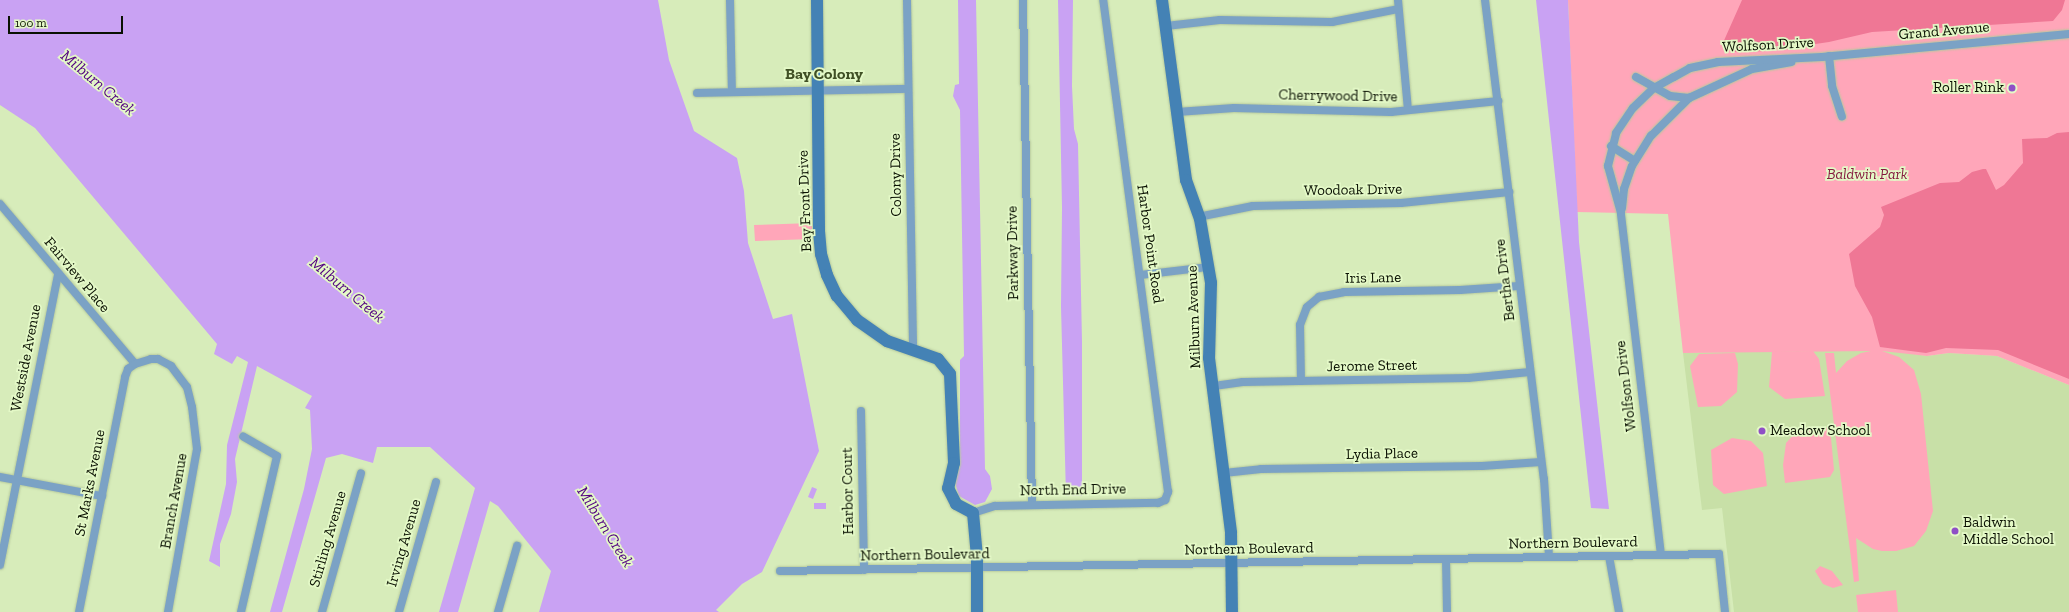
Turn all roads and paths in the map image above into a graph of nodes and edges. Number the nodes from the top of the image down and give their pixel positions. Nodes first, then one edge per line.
1 (730, 0) edge
2 (817, 0) edge
3 (907, 0) edge
4 (1023, 0) edge
5 (1103, 0) edge
6 (1162, 0) edge
7 (1398, 0) edge
8 (1485, 0) edge
9 (1398, 9) junction
10 (1166, 26) junction
11 (2069, 34) edge
12 (1825, 56) junction
13 (1636, 77) dead end
14 (1654, 88) junction
15 (908, 89) junction
16 (818, 90) junction
17 (697, 92) dead end
18 (732, 92) junction
19 (1689, 98) junction
20 (1498, 101) junction
21 (1408, 110) junction
22 (1177, 112) junction
23 (1842, 116) dead end
24 (1611, 146) junction
25 (1635, 161) junction
26 (1509, 192) junction
27 (0, 204) edge
28 (1621, 213) junction
29 (1198, 217) junction
30 (1208, 267) junction
31 (58, 274) junction
32 (1140, 275) junction
33 (1519, 286) junction
34 (913, 350) junction
35 (135, 364) junction
36 (1530, 372) junction
37 (1301, 381) junction
38 (1214, 386) junction
39 (861, 412) dead end
40 (243, 436) dead end
41 (1541, 462) junction
42 (1224, 472) junction
43 (361, 473) dead end
44 (0, 477) edge
45 (16, 480) junction
46 (436, 482) dead end
47 (1168, 492) joint
48 (102, 496) junction
49 (1032, 505) junction
50 (973, 513) junction
51 (517, 546) dead end
52 (1661, 555) junction
53 (1609, 556) junction
54 (1549, 557) junction
55 (1446, 559) junction
56 (1231, 563) junction
57 (0, 565) edge
58 (976, 568) junction
59 (864, 570) junction
60 (780, 571) dead end
61 (79, 612) edge
62 (168, 612) edge
63 (241, 612) edge
64 (322, 612) edge
65 (399, 612) edge
66 (498, 612) edge
67 (977, 612) edge
68 (1232, 612) edge
69 (1447, 612) edge
70 (1619, 612) edge
71 (1725, 612) edge

1 - 18 street
2 - 16 street, Bay Front Drive
3 - 15 street, Colony Drive
4 - 49 street, Parkway Drive
5 - 32 street, Harbor Point Road
6 - 10 street, Milburn Avenue
7 - 9 street
8 - 20 street, Bertha Drive
9 - 10 street
9 - 21 street
10 - 22 street, Milburn Avenue
11 - 12 street, Grand Avenue
12 - 14 street, Wolfson Drive
12 - 19 street, Wolfson Drive
12 - 23 street
13 - 14 street
14 - 19 street
14 - 24 street, Wolfson Drive
15 - 16 street
15 - 34 street, Colony Drive
16 - 18 street
16 - 34 street, Bay Front Drive
17 - 18 street
19 - 25 street, Wolfson Drive
20 - 21 street, Cherrywood Drive
20 - 26 street, Bertha Drive
21 - 22 street, Cherrywood Drive
22 - 29 street, Milburn Avenue
24 - 25 street
24 - 28 street, Wolfson Drive
25 - 28 street, Wolfson Drive
26 - 29 street, Woodoak Drive
26 - 33 street, Bertha Drive
27 - 31 street, Fairview Place
28 - 52 street, Wolfson Drive
29 - 30 street, Milburn Avenue
30 - 32 street
30 - 38 street, Milburn Avenue
31 - 35 street, Fairview Place
31 - 45 street, Westside Avenue
32 - 47 street, Harbor Point Road
33 - 36 street, Bertha Drive
33 - 37 street, Iris Lane
34 - 50 street, Bay Front Drive
35 - 48 street, St Marks Avenue
35 - 62 street, Branch Avenue
36 - 37 street, Jerome Street
36 - 41 street, Bertha Drive
37 - 38 street, Jerome Street
38 - 42 street, Milburn Avenue
39 - 59 street, Harbor Court
40 - 63 street
41 - 42 street, Lydia Place
41 - 54 street, Bertha Drive
42 - 56 street, Milburn Avenue
43 - 64 street, Stirling Avenue
44 - 45 street
45 - 48 street
45 - 57 street, Westside Avenue
46 - 65 street, Irving Avenue
47 - 49 street, North End Drive
48 - 61 street, St Marks Avenue
49 - 50 street, North End Drive
50 - 58 street
51 - 66 street
52 - 53 street, Northern Boulevard
52 - 71 street, Northern Boulevard
53 - 54 street, Northern Boulevard
53 - 70 street
54 - 55 street, Northern Boulevard
55 - 56 street, Northern Boulevard
55 - 69 street
56 - 58 street, Northern Boulevard
56 - 68 street, Milburn Avenue
58 - 59 street, Northern Boulevard
58 - 67 street
59 - 60 street, Northern Boulevard

